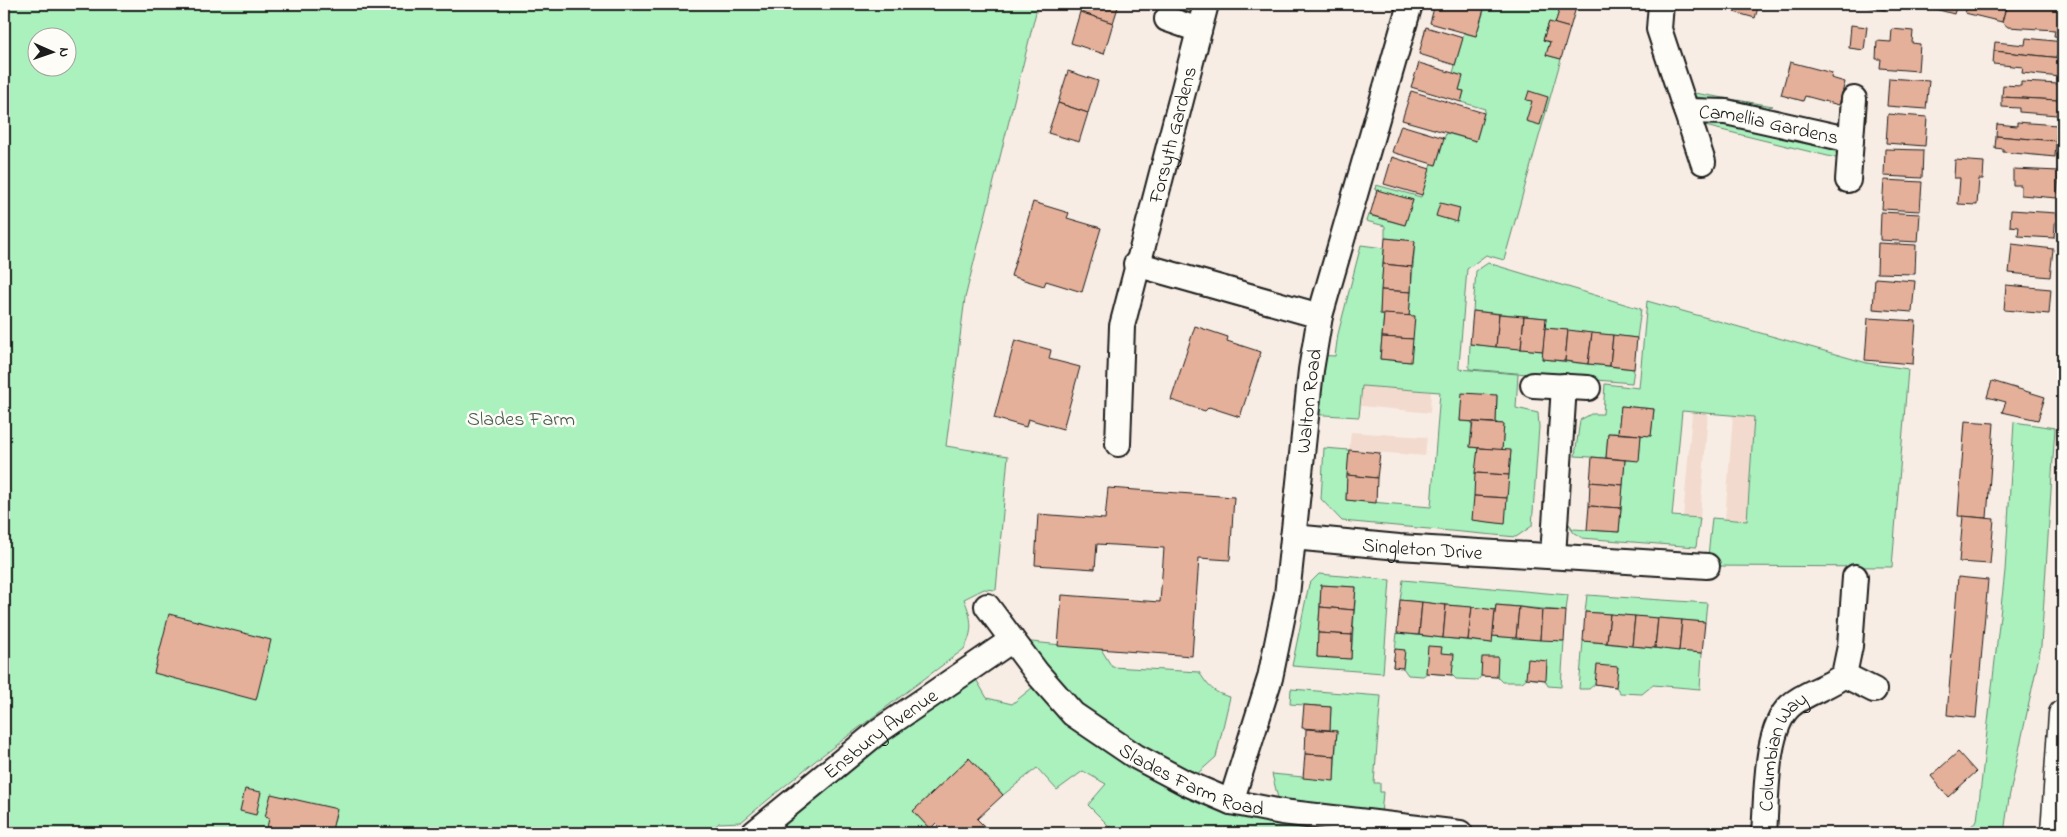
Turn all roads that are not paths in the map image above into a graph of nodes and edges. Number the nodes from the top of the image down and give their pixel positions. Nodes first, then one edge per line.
1 (1206, 4) edge
2 (1410, 4) edge
3 (1661, 4) edge
4 (1167, 19) dead end
5 (1199, 30) junction
6 (1854, 99) dead end
7 (1686, 111) junction
8 (1851, 140) junction
9 (1703, 162) dead end
10 (1848, 180) dead end
11 (1136, 264) junction
12 (1320, 316) junction
13 (1533, 385) dead end
14 (1564, 386) junction
15 (1588, 388) dead end
16 (1118, 444) dead end
17 (1293, 537) junction
18 (1553, 556) junction
19 (1707, 566) dead end
20 (1855, 577) dead end
21 (988, 606) dead end
22 (1012, 640) junction
23 (1844, 675) junction
24 (1874, 690) dead end
25 (2063, 714) edge
26 (1231, 802) junction
27 (754, 833) edge
28 (1460, 833) edge
29 (1764, 833) edge
30 (2055, 833) edge

1 - 5 street, Forsyth Gardens
2 - 12 street, Walton Road
3 - 7 street
4 - 5 street
5 - 11 street, Forsyth Gardens
6 - 8 street, Camellia Gardens
7 - 8 street, Camellia Gardens
7 - 9 street
8 - 10 street, Camellia Gardens
11 - 12 street
11 - 16 street, Forsyth Gardens
12 - 17 street, Walton Road
13 - 14 street
14 - 15 street
14 - 18 street
17 - 18 street, Singleton Drive
17 - 26 street, Walton Road
18 - 19 street, Singleton Drive
20 - 23 street
21 - 22 street, Slades Farm Road
22 - 26 street, Slades Farm Road
22 - 27 street, Ensbury Avenue
23 - 24 street
23 - 29 street, Columbian Way
25 - 30 street
26 - 28 street, Slades Farm Road

